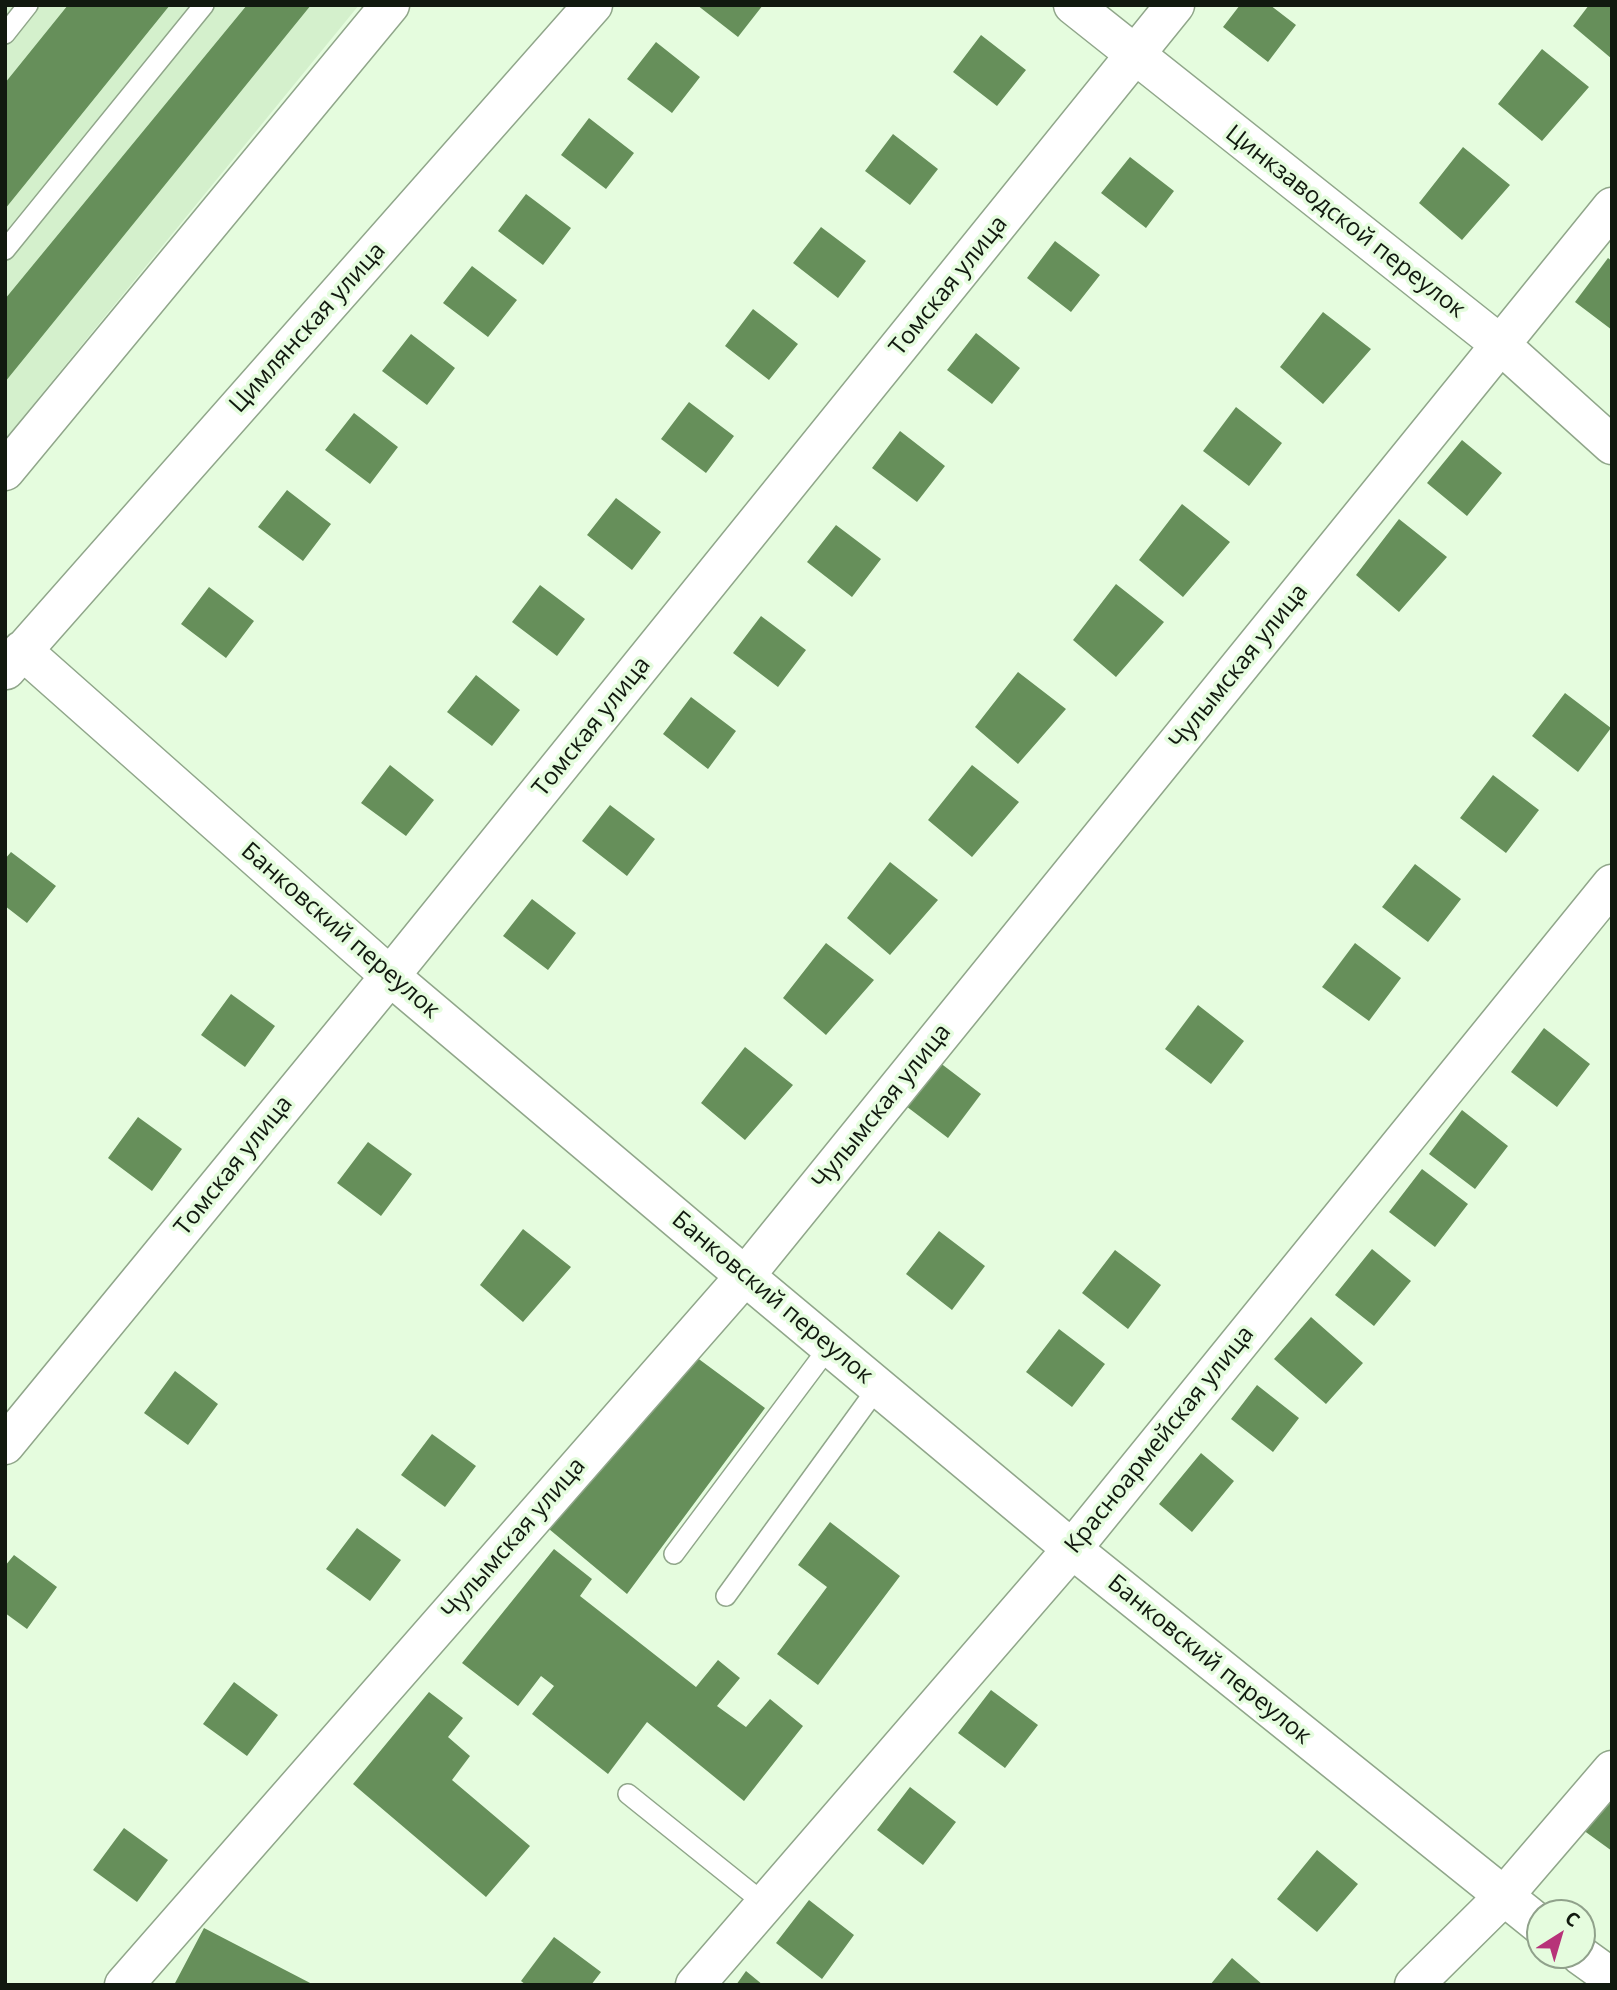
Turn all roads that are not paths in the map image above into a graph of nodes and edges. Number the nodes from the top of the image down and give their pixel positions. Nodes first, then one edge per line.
1 (28, 5) edge
2 (204, 5) edge
3 (390, 5) edge
4 (593, 5) edge
5 (1073, 5) edge
6 (1175, 5) edge
7 (5, 34) edge
8 (1136, 55) junction
9 (1612, 207) edge
10 (5, 250) edge
11 (1501, 345) junction
12 (1612, 445) edge
13 (5, 471) edge
14 (14, 660) edge
15 (1612, 884) edge
16 (390, 976) junction
17 (745, 1276) junction
18 (829, 1347) junction
19 (878, 1387) junction
20 (5, 1445) edge
21 (1072, 1549) junction
22 (674, 1554) dead end
23 (726, 1596) dead end
24 (1612, 1770) edge
25 (628, 1794) dead end
26 (1503, 1897) junction
27 (765, 1904) junction
28 (1526, 1914) edge
29 (1596, 1967) edge
30 (1612, 1979) edge
31 (124, 1985) edge
32 (695, 1985) edge
33 (1414, 1985) edge

1 - 7 lane
2 - 10 lane
3 - 13 street
4 - 14 street, Цимлянская улица
5 - 8 street, Цинкзаводской переулок
6 - 8 street, Томская улица
8 - 11 street, Цинкзаводской переулок
8 - 16 street, Томская улица
9 - 11 street, Чулымская улица
11 - 12 street, Цинкзаводской переулок
11 - 17 street, Чулымская улица
14 - 16 street, Банковский переулок
15 - 21 street, Красноармейская улица
16 - 17 street, Банковский переулок
16 - 20 street, Томская улица
17 - 18 street, Банковский переулок
17 - 31 street, Чулымская улица
18 - 19 street, Банковский переулок
18 - 22 lane
19 - 21 street, Банковский переулок
19 - 23 lane
21 - 26 street, Банковский переулок
21 - 27 street, Красноармейская улица
24 - 26 street
25 - 27 lane
26 - 28 street, Банковский переулок
26 - 33 street
27 - 32 street, Красноармейская улица
29 - 30 street

